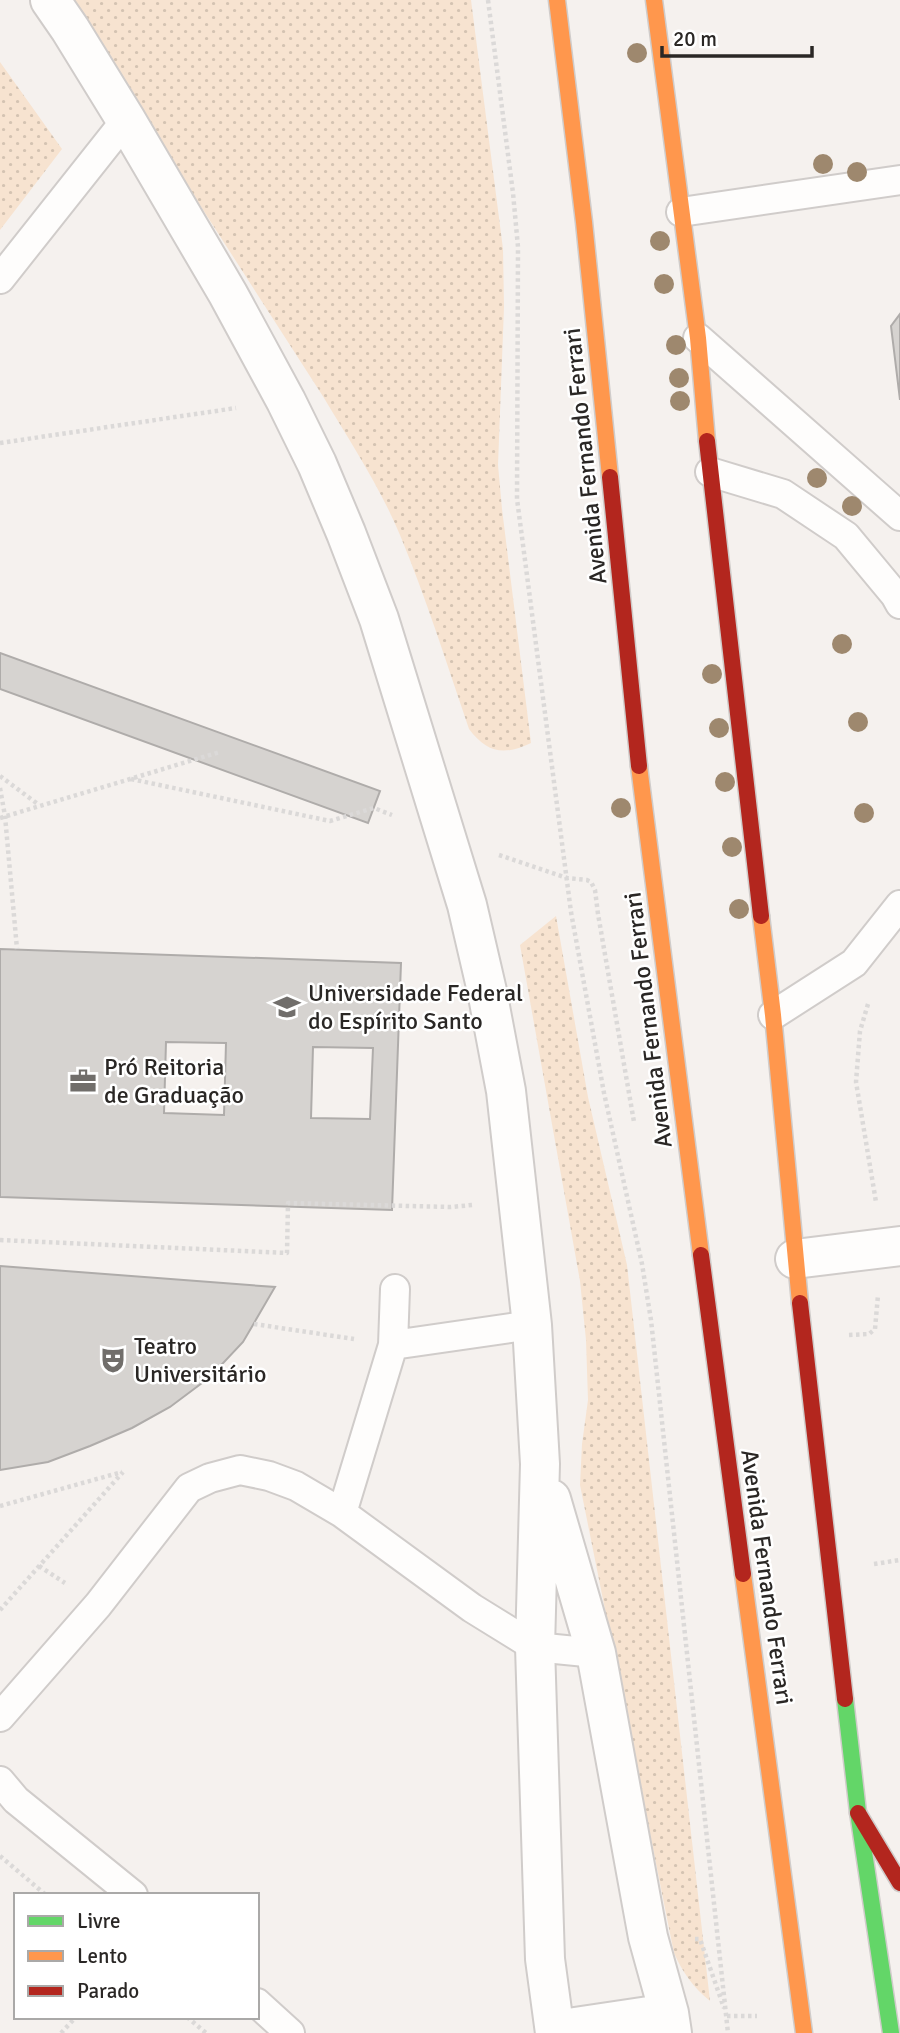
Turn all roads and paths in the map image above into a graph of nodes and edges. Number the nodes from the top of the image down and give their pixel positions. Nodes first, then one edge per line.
1 (38, 0) edge
2 (488, 0) edge
3 (557, 0) edge
4 (654, 0) edge
5 (60, 14) edge
6 (126, 120) junction
7 (900, 180) edge
8 (681, 212) junction
9 (0, 279) edge
10 (698, 338) junction
11 (286, 401) junction
12 (0, 443) edge
13 (710, 472) junction
14 (900, 516) edge
15 (900, 604) edge
16 (220, 752) dead end
17 (0, 776) edge
18 (131, 779) junction
19 (0, 788) edge
20 (39, 806) junction
21 (374, 808) dead end
22 (3, 817) edge
23 (447, 837) junction
24 (567, 878) junction
25 (900, 905) edge
26 (17, 949) dead end
27 (870, 998) dead end
28 (772, 1015) junction
29 (451, 1208) dead end
30 (0, 1240) edge
31 (892, 1247) edge
32 (796, 1259) junction
33 (395, 1289) dead end
34 (254, 1324) dead end
35 (532, 1325) junction
36 (351, 1338) dead end
37 (805, 1339) junction
38 (393, 1345) junction
39 (540, 1464) junction
40 (0, 1506) edge
41 (342, 1513) junction
42 (0, 1610) edge
43 (536, 1647) junction
44 (596, 1653) junction
45 (0, 1717) edge
46 (0, 1781) edge
47 (858, 1812) junction
48 (0, 1856) edge
49 (900, 1883) edge
50 (44, 1893) edge
51 (131, 1893) edge
52 (259, 2005) edge
53 (74, 2019) edge
54 (189, 2019) edge
55 (670, 2023) edge
56 (555, 2031) edge
57 (61, 2033) edge
58 (205, 2033) edge
59 (289, 2033) edge
60 (729, 2033) edge
61 (804, 2033) edge
62 (891, 2033) edge

1 - 5 street
2 - 24 path
3 - 61 main road, Avenida Fernando Ferrari
4 - 8 main road
5 - 6 street
6 - 9 lane
6 - 11 street
7 - 8 lane
8 - 10 main road
10 - 13 main road
10 - 14 lane
11 - 12 path
11 - 23 street
13 - 15 lane
13 - 28 main road
16 - 18 path
17 - 20 path
18 - 20 path
18 - 21 path
19 - 22 path
20 - 22 path
22 - 26 path
23 - 24 path
23 - 35 street
24 - 60 path
25 - 28 lane
27 - 31 path
28 - 32 main road
29 - 30 path
31 - 32 street
31 - 37 path
32 - 37 main road
33 - 38 lane
34 - 36 path
35 - 38 lane
35 - 39 street
37 - 47 main road
38 - 41 lane
39 - 43 street
39 - 44 street
40 - 42 path
41 - 43 lane
41 - 45 lane
43 - 44 lane
43 - 56 street
44 - 55 street
46 - 51 lane
47 - 49 main road
47 - 62 main road
48 - 50 path
52 - 59 lane
53 - 57 path
54 - 58 path
55 - 56 street

